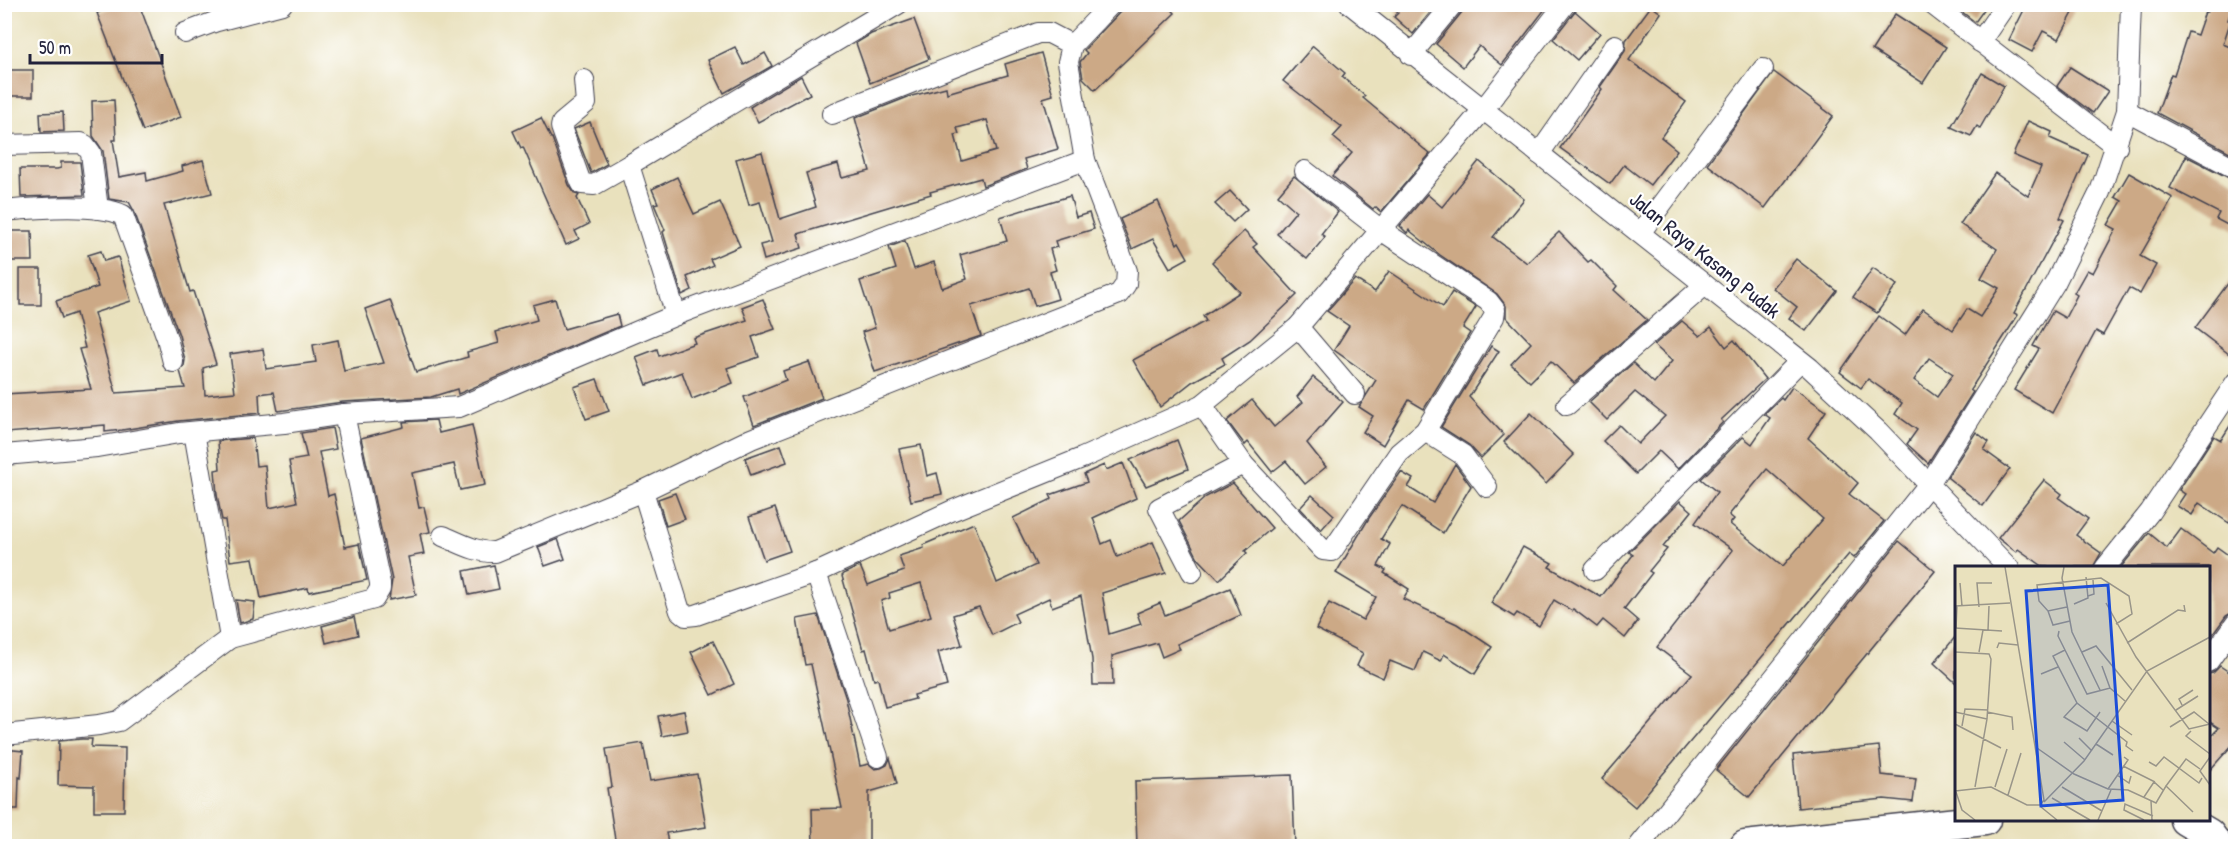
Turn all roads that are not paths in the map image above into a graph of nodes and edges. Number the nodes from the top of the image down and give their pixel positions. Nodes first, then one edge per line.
1 (282, 4) edge
2 (898, 4) edge
3 (1112, 4) edge
4 (1350, 4) edge
5 (1453, 4) edge
6 (1565, 4) edge
7 (1932, 4) edge
8 (2006, 4) edge
9 (2130, 4) edge
10 (185, 33) dead end
11 (1980, 42) junction
12 (1072, 45) junction
13 (1615, 45) dead end
14 (1411, 55) junction
15 (1763, 69) dead end
16 (584, 80) dead end
17 (1482, 111) junction
18 (2127, 111) junction
19 (832, 114) dead end
20 (4, 145) edge
21 (2117, 147) junction
22 (1539, 154) junction
23 (1085, 160) junction
24 (629, 165) junction
25 (2235, 169) edge
26 (1305, 171) dead end
27 (98, 209) junction
28 (4, 211) edge
29 (1381, 230) junction
30 (1640, 233) junction
31 (1705, 285) junction
32 (676, 315) junction
33 (1298, 327) junction
34 (1800, 360) junction
35 (173, 362) dead end
36 (2235, 382) edge
37 (1355, 394) dead end
38 (1202, 405) junction
39 (1567, 405) dead end
40 (344, 414) junction
41 (1425, 431) junction
42 (194, 432) junction
43 (4, 455) edge
44 (1243, 464) junction
45 (1929, 484) junction
46 (1487, 487) dead end
47 (643, 490) junction
48 (443, 536) dead end
49 (2008, 566) edge
50 (2106, 566) edge
51 (1595, 570) dead end
52 (1192, 572) dead end
53 (816, 573) junction
54 (2235, 623) edge
55 (230, 638) junction
56 (2210, 659) edge
57 (4, 735) edge
58 (878, 758) dead end
59 (1967, 821) edge
60 (1639, 846) edge
61 (1745, 846) edge

1 - 10 street
2 - 24 street
3 - 12 street
4 - 14 street, Jalan Raya Kasang Pudak
5 - 14 street
6 - 17 street
7 - 11 street
8 - 11 street
9 - 18 street
11 - 21 street
12 - 19 street
12 - 23 street
13 - 22 street
14 - 17 street, Jalan Raya Kasang Pudak
15 - 30 street
16 - 24 street
17 - 22 street, Jalan Raya Kasang Pudak
17 - 29 street
18 - 21 street
18 - 25 street
20 - 27 street
21 - 45 street
22 - 30 street, Jalan Raya Kasang Pudak
23 - 32 street
23 - 47 street
24 - 32 street
26 - 29 street
27 - 28 street
27 - 35 street
29 - 33 street
29 - 41 street
30 - 31 street, Jalan Raya Kasang Pudak
31 - 34 street, Jalan Raya Kasang Pudak
31 - 39 street
32 - 40 street
33 - 37 street
33 - 38 street
34 - 45 street, Jalan Raya Kasang Pudak
34 - 51 street
36 - 50 street
38 - 44 street
38 - 53 street
40 - 42 street
40 - 55 street
41 - 44 street
41 - 46 street
42 - 43 street
42 - 55 street
44 - 52 street
45 - 49 street, Jalan Raya Kasang Pudak
45 - 60 street
47 - 48 street
47 - 53 street
53 - 58 street
54 - 56 street
55 - 57 street
59 - 61 highway

